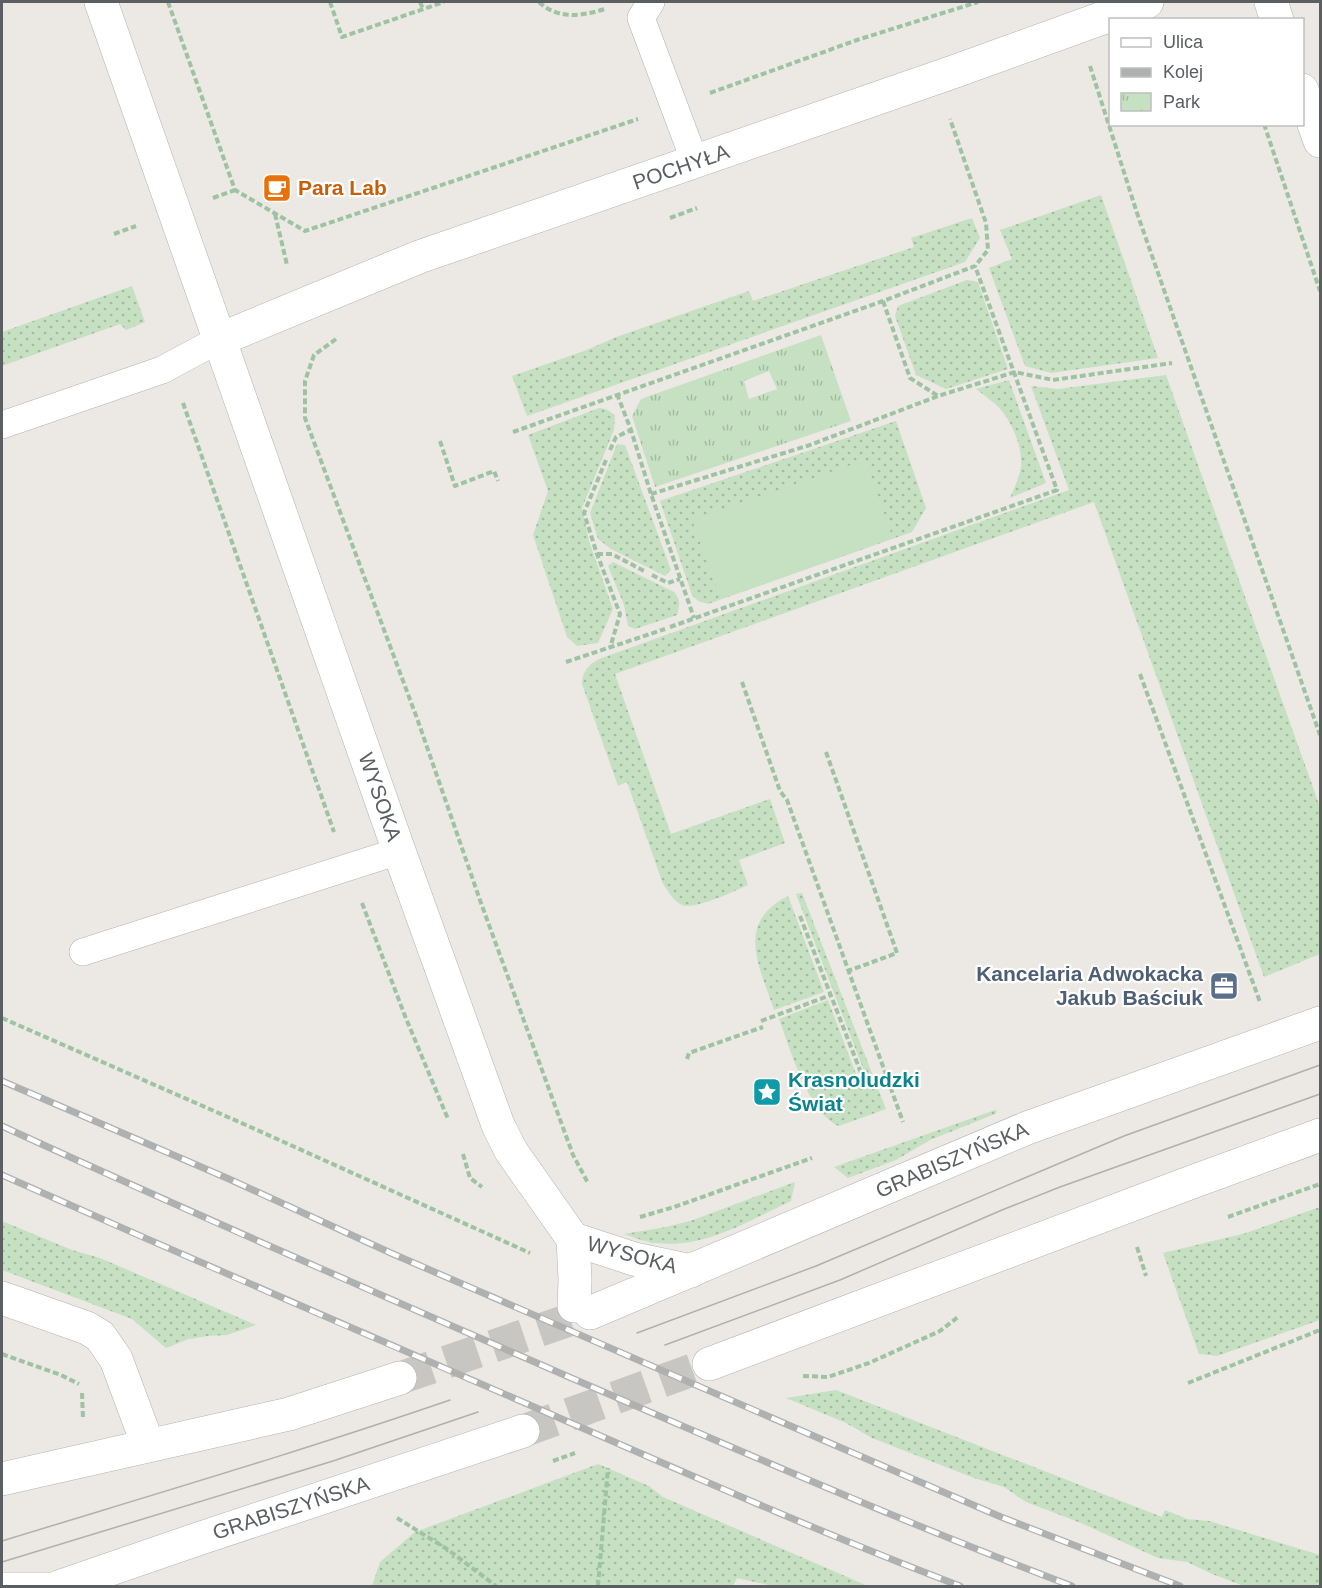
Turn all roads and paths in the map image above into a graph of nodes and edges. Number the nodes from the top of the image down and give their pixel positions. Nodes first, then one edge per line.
1 (101, 2) edge
2 (168, 2) edge
3 (330, 2) edge
4 (420, 2) edge
5 (444, 2) edge
6 (539, 2) edge
7 (651, 2) edge
8 (978, 2) edge
9 (1147, 2) edge
10 (1271, 2) edge
11 (610, 7) dead end
12 (423, 9) junction
13 (1276, 18) edge
14 (1090, 64) dead end
15 (1304, 96) edge
16 (674, 106) junction
17 (950, 119) dead end
18 (1109, 124) edge
19 (1110, 126) edge
20 (1265, 126) edge
21 (1320, 141) edge
22 (695, 162) junction
23 (275, 214) junction
24 (287, 265) dead end
25 (975, 266) junction
26 (1320, 291) edge
27 (883, 301) junction
28 (218, 340) junction
29 (314, 355) dead end
30 (1172, 363) dead end
31 (170, 366) junction
32 (1015, 372) junction
33 (617, 394) junction
34 (938, 396) junction
35 (2, 425) edge
36 (631, 430) junction
37 (513, 432) dead end
38 (440, 441) dead end
39 (610, 450) dead end
40 (606, 460) dead end
41 (498, 481) dead end
42 (651, 494) junction
43 (597, 554) junction
44 (644, 571) dead end
45 (652, 575) dead end
46 (680, 579) junction
47 (694, 618) junction
48 (610, 648) junction
49 (566, 662) dead end
50 (1140, 674) dead end
51 (742, 682) dead end
52 (1320, 735) edge
53 (826, 752) dead end
54 (399, 851) junction
55 (348, 868) junction
56 (800, 916) dead end
57 (83, 952) dead end
58 (848, 971) junction
59 (831, 995) junction
60 (1260, 1003) dead end
61 (2, 1018) edge
62 (761, 1021) dead end
63 (1320, 1023) edge
64 (763, 1027) dead end
65 (687, 1059) dead end
66 (863, 1078) dead end
67 (449, 1121) dead end
68 (903, 1122) dead end
69 (1320, 1136) edge
70 (462, 1152) dead end
71 (812, 1158) dead end
72 (591, 1188) dead end
73 (488, 1191) dead end
74 (635, 1218) dead end
75 (573, 1239) junction
76 (1137, 1246) dead end
77 (532, 1247) dead end
78 (691, 1271) junction
79 (1146, 1276) dead end
80 (2, 1298) edge
81 (582, 1309) joint
82 (967, 1310) dead end
83 (1320, 1330) edge
84 (2, 1354) edge
85 (709, 1364) tunnel mouth
86 (796, 1375) dead end
87 (400, 1378) tunnel mouth
88 (1188, 1383) dead end
89 (83, 1418) dead end
90 (523, 1431) tunnel mouth
91 (148, 1445) junction
92 (608, 1468) dead end
93 (8, 1483) edge
94 (394, 1516) dead end
95 (2, 1586) edge
96 (61, 1586) edge
97 (495, 1587) edge
98 (598, 1587) edge

1 - 28 street, WYSOKA
2 - 23 path
3 - 12 path
4 - 12 path
5 - 12 path
6 - 11 path
7 - 16 lane
8 - 16 path
9 - 22 street, POCHYŁA
10 - 13 street
14 - 18 path
15 - 21 street
16 - 22 lane
16 - 23 path
17 - 25 path
19 - 52 path
20 - 26 path
22 - 28 street, POCHYŁA
23 - 24 path
25 - 27 path
25 - 32 path
27 - 33 path
27 - 34 path
28 - 31 lane
28 - 54 street, WYSOKA
29 - 72 path
30 - 32 path
31 - 35 lane
31 - 55 path
32 - 34 path
32 - 47 path
33 - 36 path
33 - 37 path
34 - 42 path
36 - 39 path
36 - 42 path
38 - 41 path
40 - 43 path
42 - 46 path
43 - 44 path
43 - 48 path
45 - 46 path
46 - 47 path
47 - 48 path
48 - 49 path
50 - 60 path
51 - 58 path
53 - 58 path
54 - 55 lane
54 - 75 street, WYSOKA
55 - 57 lane
55 - 67 path
56 - 59 path
58 - 68 path
59 - 62 path
59 - 66 path
61 - 77 path
63 - 78 street, GRABISZYŃSKA
64 - 65 path
69 - 85 street
70 - 73 path
71 - 74 path
75 - 78 street, WYSOKA
75 - 81 street, WYSOKA
76 - 79 path
78 - 81 street, GRABISZYŃSKA
80 - 91 street
82 - 86 path
83 - 88 path
84 - 89 path
87 - 91 street
90 - 96 street, GRABISZYŃSKA
91 - 93 street
92 - 98 path
94 - 97 path
95 - 96 lane

